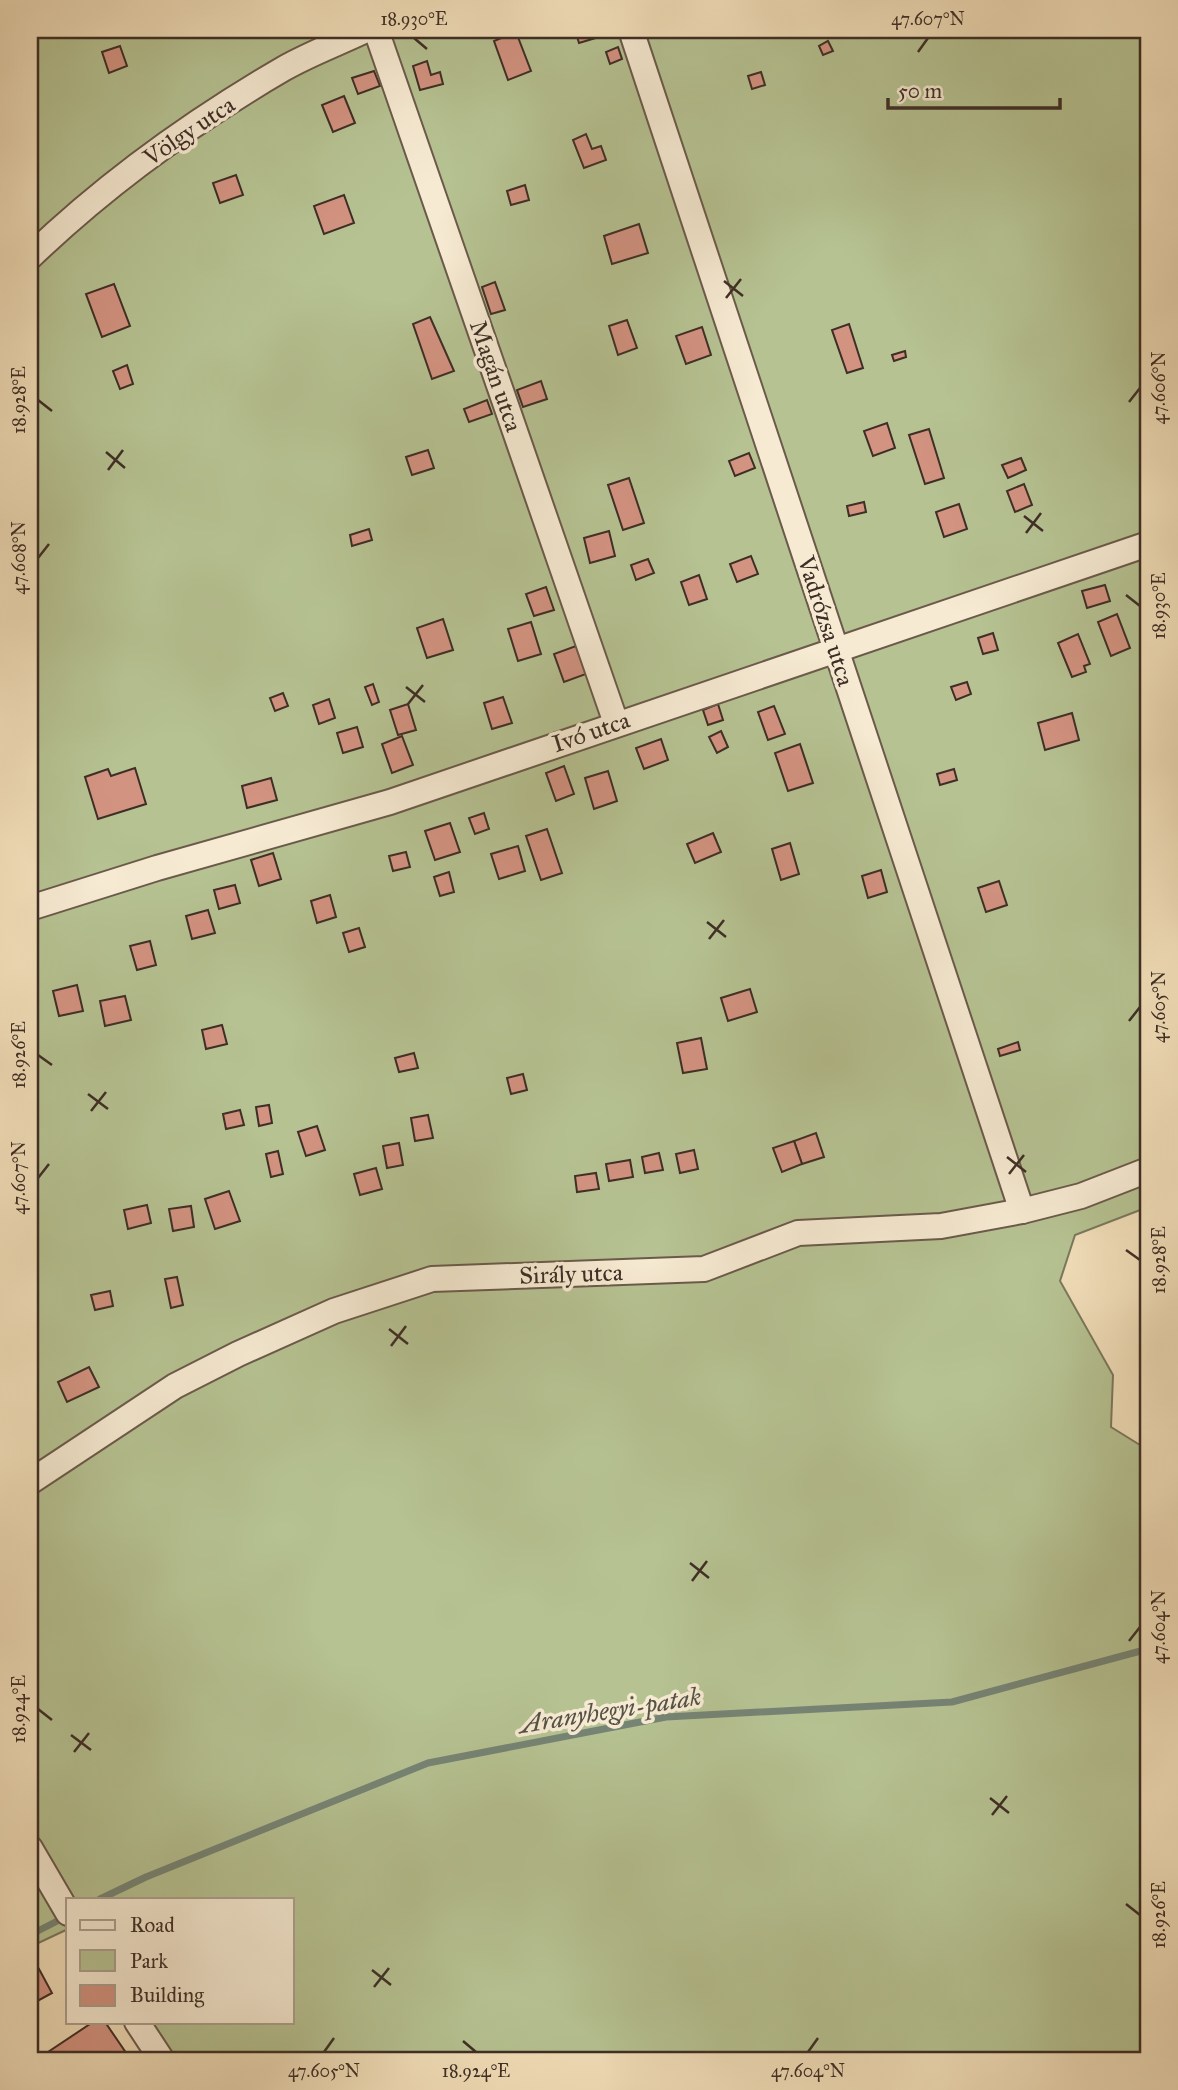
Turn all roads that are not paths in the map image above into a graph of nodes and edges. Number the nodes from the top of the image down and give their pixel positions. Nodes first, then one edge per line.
1 (366, 30) edge
2 (376, 30) edge
3 (631, 30) edge
4 (30, 257) edge
5 (1148, 544) edge
6 (836, 650) junction
7 (616, 723) junction
8 (30, 908) edge
9 (1148, 1170) edge
10 (1022, 1211) junction
11 (30, 1482) edge
12 (30, 1848) edge
13 (65, 1907) edge
14 (138, 2024) edge
15 (162, 2060) edge

1 - 4 street, Völgy utca
2 - 7 street, Magán utca
3 - 6 street, Vadrózsa utca
5 - 6 street, Ivó utca
6 - 7 street, Ivó utca
6 - 10 street, Vadrózsa utca
7 - 8 street, Ivó utca
9 - 10 street, Sirály utca
10 - 11 street, Sirály utca
12 - 13 street
14 - 15 street

